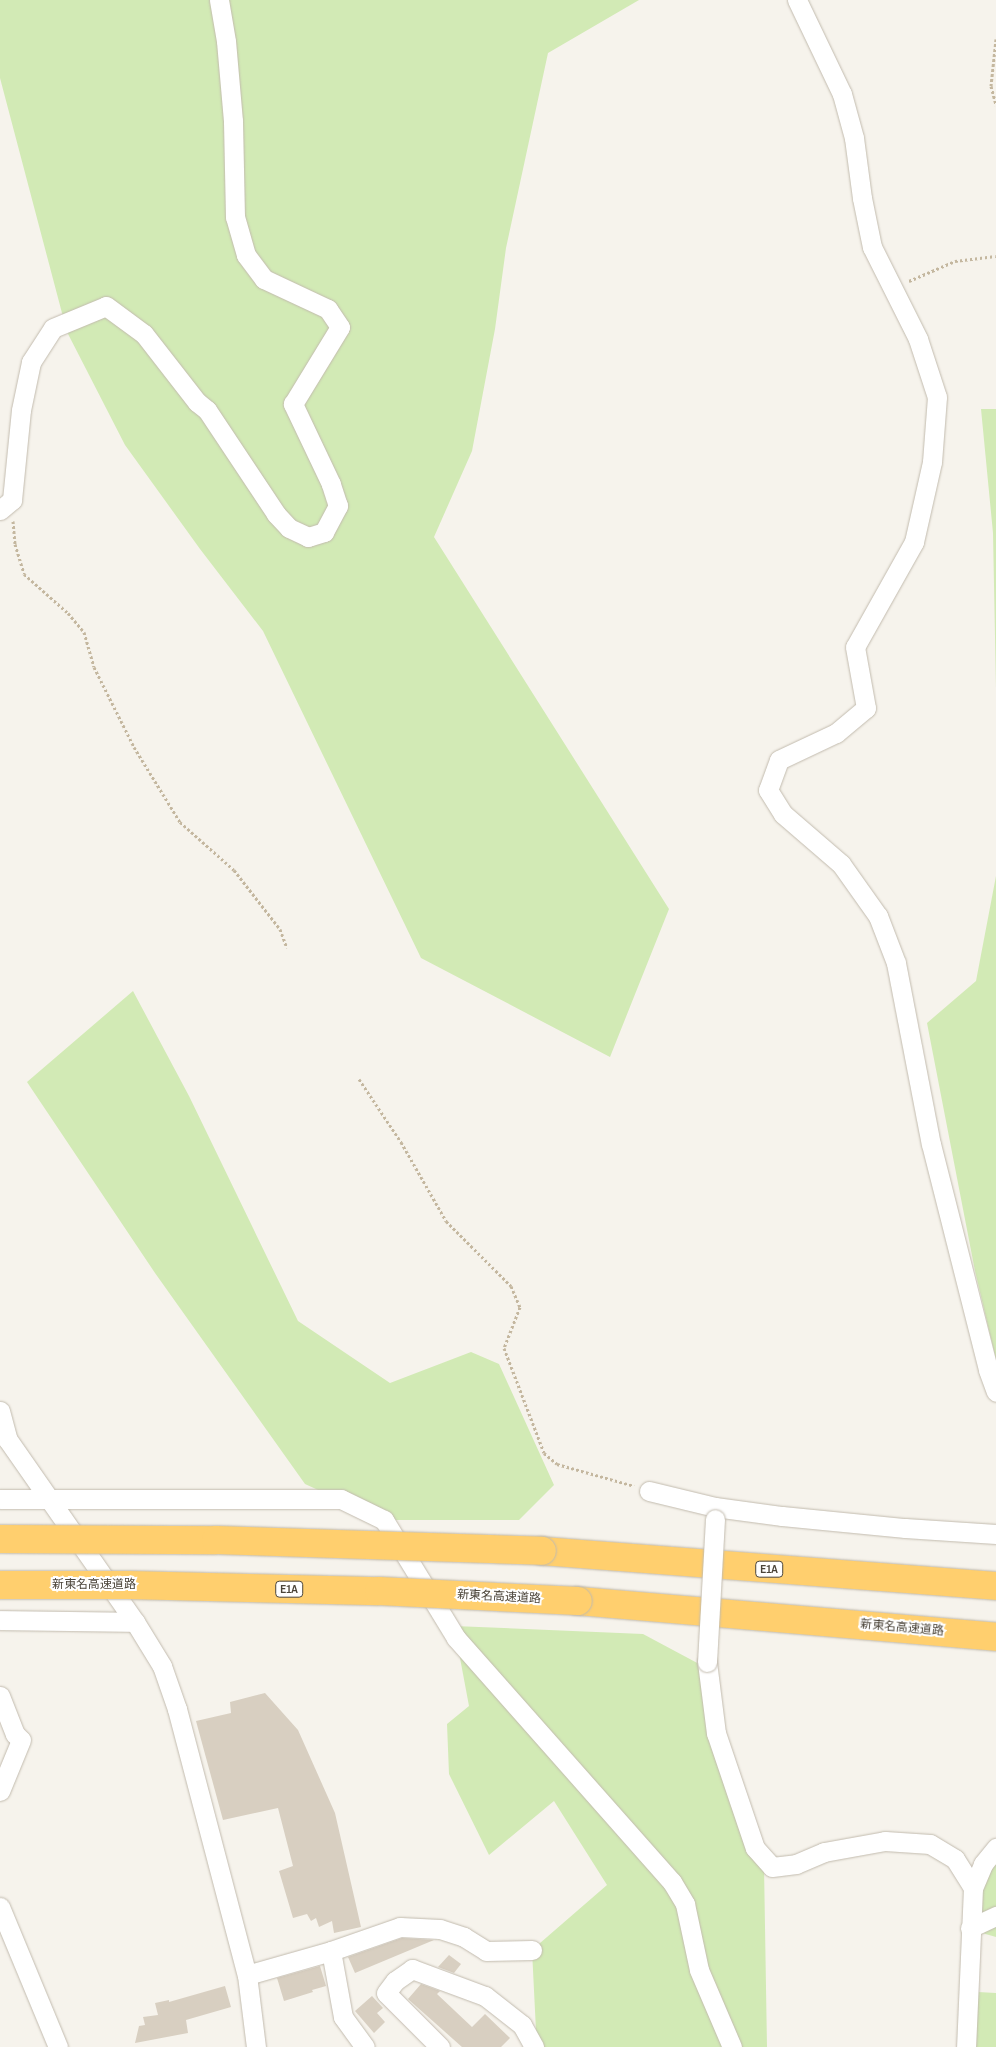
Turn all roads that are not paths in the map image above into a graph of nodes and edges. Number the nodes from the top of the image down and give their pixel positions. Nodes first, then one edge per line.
1 (219, 0) edge
2 (798, 0) edge
3 (6, 505) edge
4 (996, 1392) edge
5 (0, 1411) edge
6 (650, 1491) road end
7 (49, 1498) junction
8 (0, 1499) edge
9 (715, 1513) junction
10 (996, 1534) edge
11 (0, 1538) edge
12 (0, 1585) edge
13 (996, 1586) edge
14 (0, 1620) edge
15 (136, 1622) junction
16 (996, 1637) edge
17 (0, 1696) edge
18 (0, 1791) edge
19 (996, 1848) edge
20 (973, 1888) junction
21 (0, 1907) edge
22 (996, 1916) edge
23 (970, 1928) junction
24 (532, 1950) dead end
25 (331, 1951) junction
26 (247, 1974) junction
27 (58, 2047) edge
28 (256, 2047) edge
29 (365, 2047) edge
30 (440, 2047) edge
31 (534, 2047) edge
32 (732, 2047) edge
33 (966, 2047) edge

1 - 3 street
2 - 4 street
5 - 7 street
6 - 9 street
7 - 8 street
7 - 15 street
7 - 32 street
9 - 10 street
9 - 20 street, bridge
11 - 13 highway, E1A, bridge
12 - 16 highway, 新東名高速道路 / E1A, bridge
14 - 15 street
15 - 26 street
17 - 18 street
19 - 20 street
20 - 23 street
21 - 27 street
22 - 23 street
23 - 33 street
24 - 25 street
25 - 26 street
25 - 29 street
26 - 28 street
30 - 31 street

